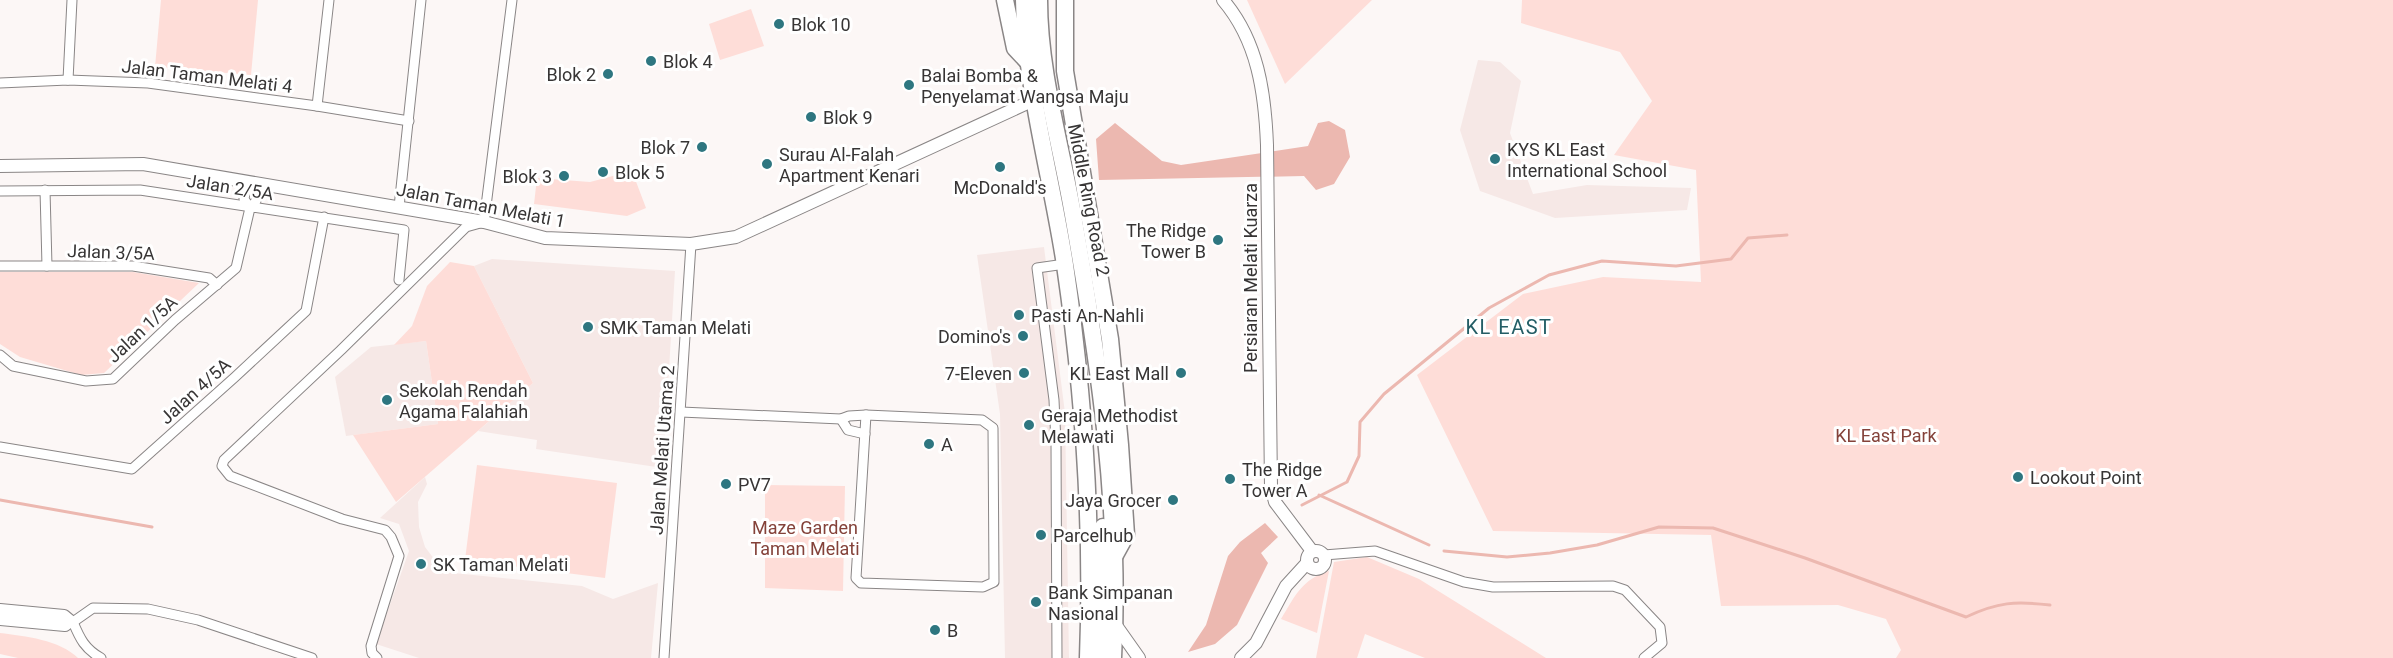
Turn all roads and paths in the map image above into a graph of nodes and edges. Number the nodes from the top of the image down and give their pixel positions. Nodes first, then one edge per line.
1 (72, 0) edge
2 (329, 0) edge
3 (421, 0) edge
4 (512, 0) edge
5 (1005, 0) edge
6 (1024, 0) edge
7 (1039, 0) edge
8 (1065, 0) edge
9 (1223, 0) edge
10 (1030, 64) junction
11 (68, 80) junction
12 (0, 83) edge
13 (1036, 99) junction
14 (317, 106) junction
15 (409, 121) junction
16 (0, 166) edge
17 (248, 182) junction
18 (260, 184) junction
19 (45, 190) junction
20 (0, 191) edge
21 (399, 207) junction
22 (250, 208) junction
23 (324, 217) junction
24 (484, 222) junction
25 (691, 244) junction
26 (1065, 264) junction
27 (0, 266) edge
28 (47, 266) junction
29 (399, 280) dead end
30 (216, 285) junction
31 (0, 355) edge
32 (681, 412) junction
33 (866, 415) junction
34 (841, 419) junction
35 (1104, 432) junction
36 (866, 434) junction
37 (0, 447) edge
38 (1115, 555) junction
39 (1315, 557) junction
40 (0, 610) edge
41 (0, 620) edge
42 (72, 622) junction
43 (1115, 624) junction
44 (101, 658) edge
45 (312, 658) edge
46 (377, 658) edge
47 (664, 658) edge
48 (1057, 658) edge
49 (1088, 658) edge
50 (1102, 658) edge
51 (1113, 658) edge
52 (1139, 658) edge
53 (1241, 658) edge
54 (1644, 658) edge

1 - 11 street
2 - 14 street
3 - 15 street
4 - 24 street
5 - 10 highway
6 - 10 highway, Middle Ring Road 2
7 - 35 highway, Middle Ring Road 2
8 - 38 highway
9 - 39 street, Persiaran Melati Kuarza
10 - 13 highway, Middle Ring Road 2
11 - 12 street, Jalan Taman Melati 4
11 - 14 street, Jalan Taman Melati 4
13 - 25 street, Jalan Taman Melati 1
13 - 26 highway, Middle Ring Road 2
14 - 15 street, Jalan Taman Melati 4
15 - 21 street
16 - 17 street, Jalan Taman Melati 1
17 - 18 street, Jalan Taman Melati 1
17 - 22 street, Jalan 1/5A
18 - 21 street, Jalan Taman Melati 1
18 - 22 street, Jalan 1/5A
19 - 20 street, Jalan 2/5A
19 - 22 street, Jalan 2/5A
19 - 28 street
21 - 24 street, Jalan Taman Melati 1
22 - 23 street, Jalan 2/5A
22 - 30 street, Jalan 1/5A
23 - 29 street, Jalan 2/5A
23 - 37 street, Jalan 4/5A
24 - 25 street, Jalan Taman Melati 1
24 - 46 street
25 - 32 street, Jalan Melati Utama 2
26 - 48 street
26 - 49 highway, Middle Ring Road 2
27 - 28 street, Jalan 3/5A
28 - 30 street, Jalan 3/5A
30 - 31 street, Jalan 1/5A
32 - 34 street
32 - 47 street, Jalan Melati Utama 2
33 - 34 street
33 - 36 street
33 - 36 street
34 - 36 street
35 - 38 highway, Middle Ring Road 2
35 - 50 highway
38 - 43 highway, Middle Ring Road 2
39 - 53 street
39 - 54 street
40 - 42 street
41 - 42 street
42 - 44 street
42 - 45 street
43 - 51 highway, Middle Ring Road 2
43 - 52 street

